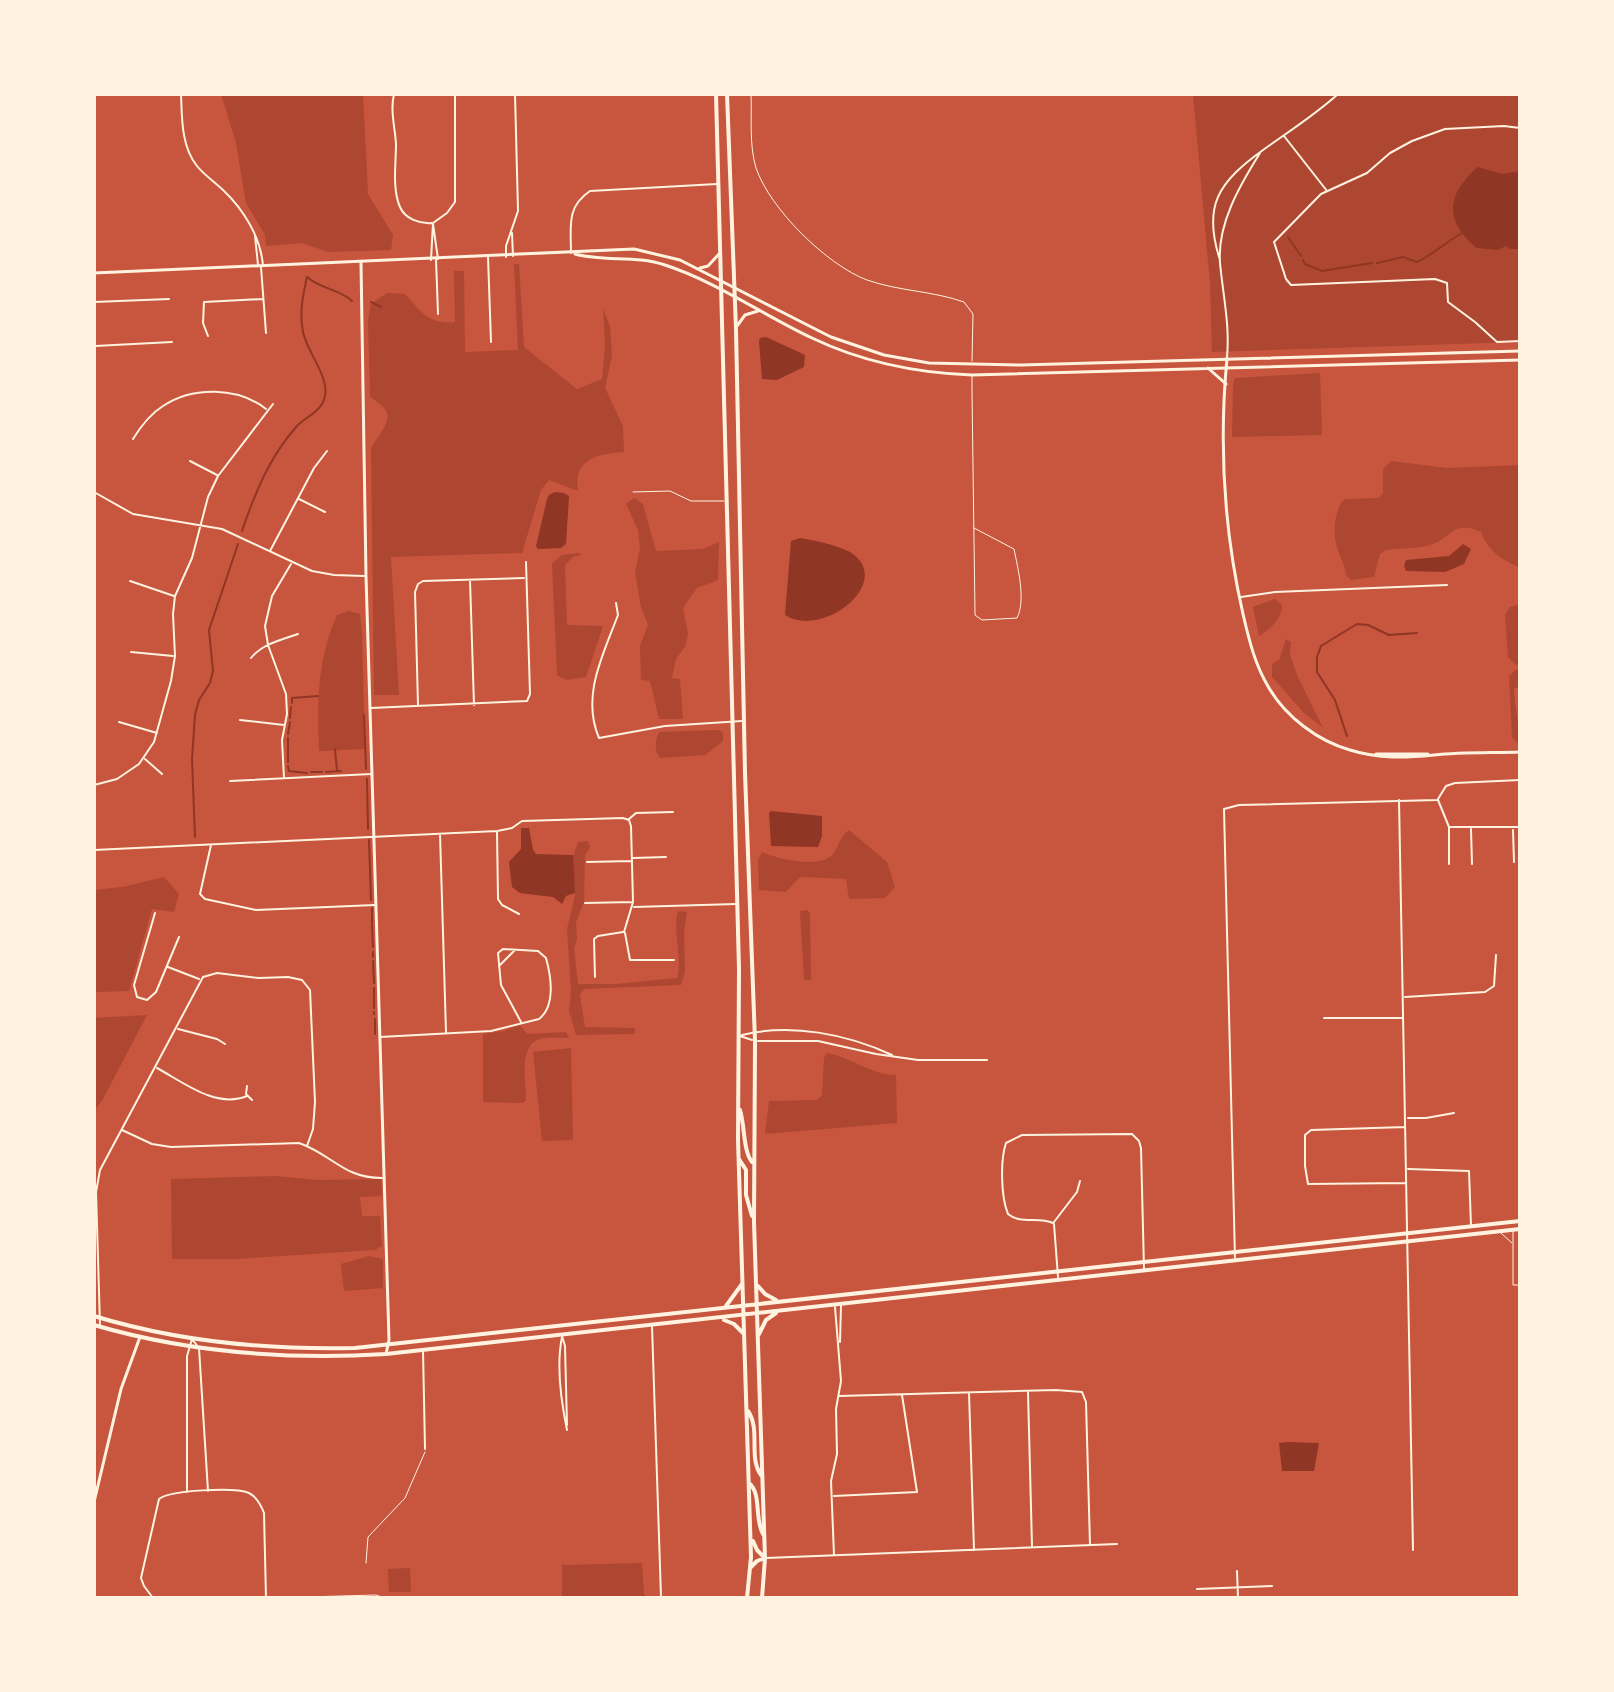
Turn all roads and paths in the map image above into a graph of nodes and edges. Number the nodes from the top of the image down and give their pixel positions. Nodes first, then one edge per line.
1 (181, 94) edge
2 (394, 94) edge
3 (455, 94) edge
4 (515, 94) edge
5 (716, 94) edge
6 (727, 94) edge
7 (751, 94) edge
8 (1338, 94) edge
9 (1520, 128) edge
10 (1284, 135) junction
11 (1261, 152) junction
12 (719, 184) junction
13 (1327, 191) junction
14 (433, 223) junction
15 (512, 231) junction
16 (598, 249) junction
17 (721, 251) junction
18 (571, 253) junction
19 (513, 256) junction
20 (488, 257) junction
21 (506, 257) junction
22 (606, 258) junction
23 (435, 259) junction
24 (1220, 260) junction
25 (361, 263) junction
26 (261, 266) junction
27 (697, 268) junction
28 (94, 273) edge
29 (722, 281) junction
30 (734, 288) junction
31 (722, 290) junction
32 (734, 297) junction
33 (169, 299) dead end
34 (263, 299) junction
35 (94, 302) edge
36 (758, 311) junction
37 (438, 314) dead end
38 (736, 329) junction
39 (94, 331) edge
40 (266, 333) dead end
41 (208, 336) dead end
42 (94, 341) edge
43 (1520, 341) edge
44 (172, 342) dead end
45 (491, 342) dead end
46 (848, 343) junction
47 (95, 346) edge
48 (1520, 351) edge
49 (845, 352) junction
50 (1433, 353) junction
51 (1227, 358) junction
52 (1520, 360) edge
53 (1433, 362) junction
54 (972, 365) junction
55 (1208, 368) junction
56 (1226, 368) junction
57 (972, 375) junction
58 (94, 378) edge
59 (1226, 384) junction
60 (736, 395) junction
61 (724, 396) junction
62 (273, 404) dead end
63 (267, 410) junction
64 (133, 439) dead end
65 (327, 451) dead end
66 (190, 461) dead end
67 (218, 476) junction
68 (94, 492) edge
69 (633, 492) dead end
70 (298, 498) junction
71 (726, 501) junction
72 (738, 509) junction
73 (325, 512) dead end
74 (201, 526) junction
75 (974, 528) junction
76 (270, 552) junction
77 (526, 562) dead end
78 (292, 563) junction
79 (366, 576) junction
80 (526, 578) junction
81 (470, 579) junction
82 (130, 581) dead end
83 (1447, 585) dead end
84 (175, 596) junction
85 (1239, 597) junction
86 (616, 603) dead end
87 (298, 634) dead end
88 (268, 645) junction
89 (131, 652) dead end
90 (175, 656) junction
91 (251, 658) dead end
92 (474, 705) junction
93 (418, 707) junction
94 (370, 708) junction
95 (240, 720) dead end
96 (732, 721) junction
97 (743, 721) junction
98 (119, 722) dead end
99 (285, 725) junction
100 (158, 733) junction
101 (1520, 752) edge
102 (144, 759) junction
103 (162, 774) dead end
104 (372, 774) junction
105 (284, 778) junction
106 (1520, 780) edge
107 (230, 781) dead end
108 (94, 785) edge
109 (1399, 800) junction
110 (1437, 800) junction
111 (673, 812) dead end
112 (628, 819) junction
113 (1449, 827) junction
114 (1520, 827) edge
115 (1471, 828) junction
116 (1513, 829) junction
117 (497, 831) junction
118 (440, 833) junction
119 (374, 836) junction
120 (211, 844) junction
121 (94, 850) edge
122 (666, 857) dead end
123 (632, 860) junction
124 (587, 862) dead end
125 (1514, 862) dead end
126 (1449, 864) dead end
127 (1472, 864) dead end
128 (585, 903) dead end
129 (633, 904) junction
130 (737, 904) junction
131 (376, 905) junction
132 (155, 913) dead end
133 (519, 914) dead end
134 (750, 918) junction
135 (624, 932) junction
136 (179, 937) dead end
137 (516, 950) junction
138 (1496, 955) dead end
139 (674, 960) dead end
140 (168, 967) junction
141 (499, 967) junction
142 (595, 977) dead end
143 (199, 981) junction
144 (1404, 997) junction
145 (1324, 1018) dead end
146 (1404, 1018) junction
147 (521, 1022) junction
148 (177, 1028) junction
149 (754, 1032) junction
150 (818, 1032) junction
151 (446, 1033) junction
152 (740, 1036) junction
153 (380, 1037) junction
154 (755, 1041) junction
155 (818, 1041) junction
156 (225, 1044) dead end
157 (893, 1055) junction
158 (987, 1060) dead end
159 (156, 1067) junction
160 (247, 1086) dead end
161 (247, 1096) junction
162 (252, 1100) dead end
163 (739, 1108) junction
164 (1454, 1113) dead end
165 (1407, 1118) junction
166 (1406, 1127) junction
167 (122, 1130) junction
168 (307, 1146) junction
169 (739, 1159) junction
170 (753, 1164) junction
171 (1407, 1169) junction
172 (384, 1178) junction
173 (1080, 1181) dead end
174 (1407, 1183) junction
175 (754, 1222) junction
176 (1053, 1223) junction
177 (1520, 1224) edge
178 (1471, 1226) junction
179 (1513, 1229) junction
180 (1495, 1231) junction
181 (1407, 1233) junction
182 (1406, 1241) junction
183 (1514, 1245) junction
184 (1235, 1251) junction
185 (1235, 1259) junction
186 (1144, 1262) junction
187 (1144, 1269) junction
188 (1057, 1271) junction
189 (1058, 1279) junction
190 (743, 1282) junction
191 (756, 1283) junction
192 (1520, 1285) edge
193 (778, 1301) junction
194 (757, 1303) junction
195 (743, 1305) junction
196 (838, 1305) junction
197 (725, 1307) junction
198 (777, 1313) junction
199 (757, 1315) junction
200 (647, 1316) junction
201 (743, 1316) junction
202 (97, 1317) edge
203 (722, 1319) junction
204 (652, 1325) junction
205 (97, 1326) edge
206 (561, 1326) junction
207 (641, 1327) junction
208 (513, 1331) junction
209 (485, 1334) junction
210 (562, 1335) junction
211 (744, 1335) junction
212 (758, 1336) junction
213 (140, 1337) junction
214 (192, 1339) junction
215 (495, 1341) junction
216 (388, 1345) junction
217 (189, 1346) junction
218 (199, 1348) junction
219 (297, 1349) junction
220 (423, 1349) junction
221 (386, 1354) junction
222 (282, 1357) junction
223 (1028, 1391) junction
224 (969, 1392) junction
225 (902, 1394) junction
226 (839, 1396) junction
227 (747, 1409) junction
228 (425, 1449) joint
229 (762, 1476) junction
230 (749, 1483) junction
231 (208, 1491) junction
232 (187, 1492) junction
233 (832, 1496) junction
234 (94, 1502) edge
235 (751, 1535) junction
236 (764, 1535) junction
237 (1117, 1544) dead end
238 (1090, 1545) junction
239 (1032, 1548) junction
240 (974, 1550) junction
241 (1413, 1550) dead end
242 (834, 1555) junction
243 (765, 1558) junction
244 (366, 1563) dead end
245 (751, 1567) junction
246 (1237, 1571) dead end
247 (1272, 1586) dead end
248 (1238, 1587) junction
249 (1197, 1589) dead end
250 (661, 1597) edge
251 (748, 1597) edge
252 (153, 1598) edge
253 (266, 1598) edge
254 (384, 1598) edge
255 (762, 1598) edge
256 (1238, 1598) edge

1 - 26 street
2 - 14 street
3 - 14 street
4 - 15 street
5 - 12 main road
6 - 30 main road
7 - 54 lane
8 - 10 street
9 - 13 street
10 - 11 street
10 - 13 street
11 - 24 street
11 - 24 street
12 - 17 main road
12 - 18 street
13 - 43 street
14 - 23 street
14 - 23 street
15 - 19 street
15 - 21 street
16 - 18 main road
16 - 22 main road
16 - 27 main road
17 - 27 main road
17 - 29 main road
18 - 19 main road
18 - 22 main road
19 - 21 main road
20 - 21 main road
20 - 23 main road
20 - 45 street
22 - 31 main road
23 - 25 main road
23 - 37 street
24 - 51 street
25 - 26 main road
25 - 79 main road
26 - 28 main road
26 - 34 street
27 - 29 main road
29 - 30 main road
29 - 31 main road
30 - 32 main road
30 - 46 main road
31 - 32 main road
31 - 61 main road
32 - 36 main road
32 - 38 main road
33 - 35 street
34 - 40 street
34 - 41 street
36 - 38 main road
36 - 49 main road
38 - 60 main road
39 - 42 street
42 - 47 street
44 - 47 street
46 - 49 main road
46 - 54 main road
47 - 58 street
48 - 50 main road
49 - 57 main road
50 - 51 main road
50 - 53 main road
51 - 54 main road
51 - 56 main road
52 - 53 main road
53 - 56 main road
54 - 57 main road
55 - 56 main road
55 - 57 main road
55 - 59 main road
56 - 59 main road
57 - 75 lane
59 - 85 main road
60 - 61 main road
60 - 72 main road
61 - 71 main road
62 - 63 street
63 - 64 street
63 - 67 street
65 - 70 street
66 - 67 street
67 - 74 street
68 - 74 street
69 - 71 lane
70 - 73 street
70 - 76 street
71 - 72 main road
71 - 96 main road
72 - 97 main road
74 - 76 street
74 - 84 street
75 - 75 lane
76 - 78 street
77 - 80 street
78 - 79 street
78 - 88 street
79 - 94 main road
80 - 81 street
80 - 92 street
81 - 92 street
81 - 93 street
82 - 84 street
83 - 85 street
84 - 90 street
85 - 101 main road
86 - 96 street
87 - 88 street
88 - 91 street
88 - 99 street
89 - 90 street
90 - 100 street
92 - 93 street
93 - 94 street
94 - 104 main road
95 - 99 street
96 - 97 street
96 - 130 main road
97 - 134 main road
98 - 100 street
99 - 105 street
100 - 102 street
102 - 103 street
102 - 108 street
104 - 105 street
104 - 119 main road
105 - 107 street
106 - 110 street
109 - 110 street
109 - 144 street
109 - 184 street
110 - 113 street
111 - 112 street
112 - 117 street
112 - 123 street
113 - 115 street
113 - 126 street
114 - 116 street
115 - 116 street
115 - 127 street
116 - 125 street
117 - 118 street
117 - 133 street
118 - 119 street
118 - 151 street
119 - 120 street
119 - 131 main road
120 - 121 street
120 - 131 street
122 - 123 street
123 - 124 street
123 - 129 street
128 - 129 street
129 - 130 street
129 - 135 street
130 - 134 main road
130 - 152 main road
131 - 153 main road
132 - 140 street
134 - 149 main road
135 - 139 street
135 - 142 street
136 - 140 street
137 - 141 street
137 - 141 street
137 - 147 street
138 - 144 street
140 - 143 street
141 - 147 street
143 - 148 street
143 - 168 street
144 - 146 street
145 - 146 street
146 - 165 street
147 - 151 street
148 - 156 street
148 - 159 street
149 - 150 street
149 - 152 street
149 - 154 main road
150 - 155 street
150 - 157 street
151 - 153 street
152 - 154 street
152 - 163 main road
153 - 172 main road
154 - 155 street
154 - 170 main road
155 - 157 street
157 - 158 street
159 - 161 street
159 - 167 street
160 - 161 street
161 - 162 street
163 - 169 main road
163 - 170 main road
164 - 165 street
165 - 166 street
166 - 171 street
166 - 174 street
167 - 168 street
167 - 202 street
168 - 172 street
169 - 175 main road
169 - 190 main road
170 - 175 main road
171 - 174 street
171 - 178 street
172 - 216 main road
173 - 176 street
174 - 181 street
175 - 191 main road
176 - 186 street
176 - 188 street
177 - 178 main road
177 - 179 main road
178 - 181 main road
179 - 180 main road
179 - 183 lane
180 - 182 main road
180 - 183 lane
181 - 182 street
181 - 184 main road
182 - 185 main road
182 - 241 street
183 - 192 lane
184 - 185 street
184 - 186 main road
185 - 187 main road
186 - 187 street
186 - 188 main road
187 - 189 main road
188 - 189 street
188 - 193 main road
189 - 196 main road
190 - 195 main road
190 - 197 main road
191 - 193 main road
191 - 194 main road
193 - 194 main road
194 - 195 main road
194 - 199 main road
195 - 197 main road
195 - 201 main road
196 - 198 main road
196 - 226 street
197 - 200 main road
198 - 199 main road
198 - 212 main road
199 - 201 main road
199 - 212 main road
200 - 206 main road
200 - 207 main road
201 - 203 main road
201 - 211 main road
202 - 205 street
202 - 214 main road
203 - 204 main road
203 - 211 main road
204 - 207 main road
204 - 250 street
205 - 213 main road
206 - 208 main road
206 - 210 main road
207 - 210 main road
208 - 209 main road
208 - 215 main road
209 - 215 main road
209 - 216 main road
210 - 210 street
210 - 215 main road
211 - 227 main road
212 - 229 main road
213 - 217 main road
213 - 234 main road
214 - 217 street
214 - 218 street
214 - 219 main road
215 - 220 main road
216 - 219 main road
216 - 221 main road
217 - 218 main road
217 - 232 street
218 - 222 main road
218 - 231 street
219 - 222 main road
220 - 221 main road
220 - 228 street
221 - 222 main road
223 - 224 street
223 - 238 street
223 - 239 street
224 - 225 street
224 - 240 street
225 - 226 street
225 - 233 street
226 - 233 street
227 - 229 main road
227 - 230 main road
228 - 244 lane
229 - 236 main road
230 - 235 main road
230 - 236 main road
231 - 232 street
231 - 253 street
232 - 252 street
233 - 242 street
235 - 243 main road
235 - 245 main road
236 - 243 main road
237 - 238 street
238 - 239 street
239 - 240 street
240 - 242 street
242 - 243 street
243 - 245 main road
243 - 255 main road
245 - 251 main road
246 - 248 street
247 - 248 street
248 - 249 street
248 - 256 street
253 - 254 lane

